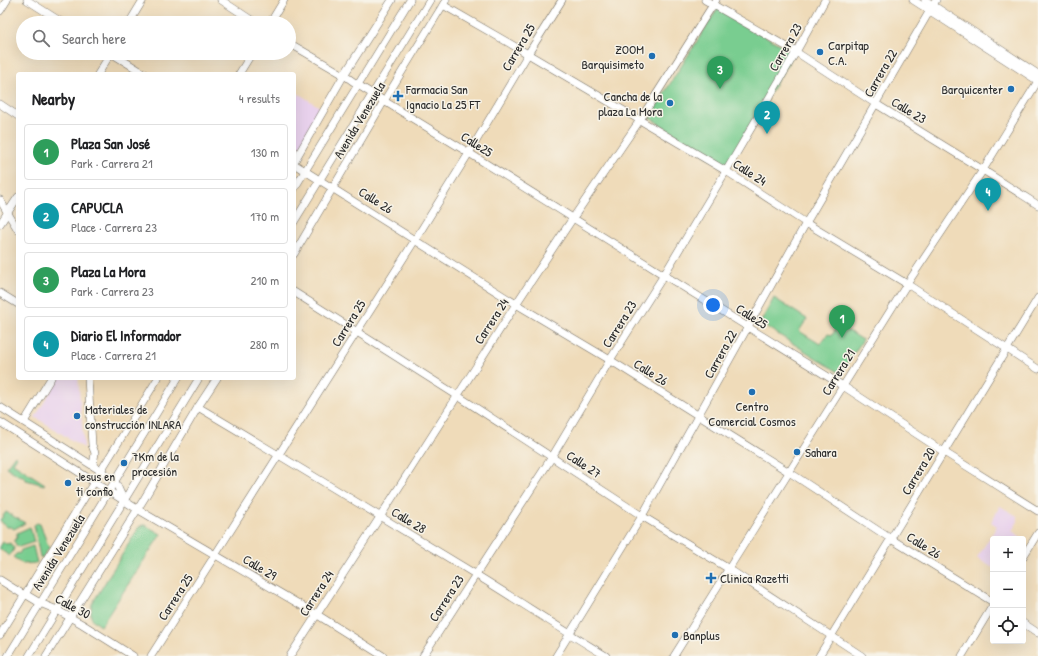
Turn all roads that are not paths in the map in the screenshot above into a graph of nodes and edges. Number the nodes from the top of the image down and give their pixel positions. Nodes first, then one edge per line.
1 (6, 0) edge
2 (27, 0) edge
3 (143, 0) edge
4 (221, 0) edge
5 (284, 0) edge
6 (392, 0) edge
7 (410, 0) edge
8 (430, 0) edge
9 (562, 0) edge
10 (705, 0) edge
11 (826, 0) edge
12 (913, 0) edge
13 (925, 0) edge
14 (714, 2) edge
15 (444, 3) edge
16 (933, 5) edge
17 (0, 11) edge
18 (52, 16) edge
19 (133, 16) edge
20 (245, 16) edge
21 (274, 16) edge
22 (296, 47) edge
23 (796, 52) junction
24 (528, 54) junction
25 (107, 60) edge
26 (122, 60) edge
27 (248, 60) edge
28 (99, 72) edge
29 (141, 72) edge
30 (240, 72) edge
31 (1038, 74) edge
32 (344, 75) junction
33 (1038, 81) edge
34 (358, 85) junction
35 (372, 94) junction
36 (388, 103) junction
37 (0, 104) edge
38 (876, 104) junction
39 (16, 115) edge
40 (640, 120) junction
41 (470, 153) junction
42 (296, 159) edge
43 (296, 164) edge
44 (983, 170) junction
45 (305, 171) junction
46 (726, 171) junction
47 (320, 180) junction
48 (296, 186) edge
49 (333, 187) junction
50 (0, 200) edge
51 (16, 200) edge
52 (1038, 205) edge
53 (7, 213) junction
54 (573, 218) junction
55 (296, 219) edge
56 (806, 223) junction
57 (0, 224) edge
58 (16, 227) edge
59 (415, 240) junction
60 (296, 251) edge
61 (664, 275) junction
62 (907, 284) junction
63 (0, 293) edge
64 (296, 293) edge
65 (1038, 298) edge
66 (16, 303) edge
67 (516, 304) junction
68 (748, 328) junction
69 (357, 332) junction
70 (1006, 348) junction
71 (610, 360) junction
72 (1038, 369) edge
73 (50, 380) edge
74 (88, 380) edge
75 (157, 380) edge
76 (177, 380) edge
77 (198, 380) edge
78 (216, 380) edge
79 (843, 386) junction
80 (458, 396) junction
81 (0, 407) edge
82 (198, 407) junction
83 (699, 416) junction
84 (0, 422) edge
85 (24, 422) junction
86 (944, 452) junction
87 (95, 454) junction
88 (279, 455) junction
89 (109, 458) junction
90 (552, 458) junction
91 (93, 466) junction
92 (101, 471) junction
93 (789, 472) junction
94 (95, 481) junction
95 (115, 481) junction
96 (109, 491) junction
97 (124, 501) junction
98 (137, 509) junction
99 (1038, 511) edge
100 (642, 516) junction
101 (380, 517) junction
102 (1038, 533) edge
103 (891, 539) junction
104 (1026, 552) edge
105 (216, 555) junction
106 (729, 569) junction
107 (476, 575) junction
108 (0, 580) edge
109 (25, 594) junction
110 (990, 602) edge
111 (40, 603) junction
112 (991, 608) edge
113 (57, 610) junction
114 (316, 614) junction
115 (70, 617) junction
116 (1026, 625) edge
117 (1038, 633) edge
118 (569, 634) junction
119 (0, 635) edge
120 (831, 636) junction
121 (8, 656) edge
122 (29, 656) edge
123 (46, 656) edge
124 (133, 656) edge
125 (151, 656) edge
126 (290, 656) edge
127 (383, 656) edge
128 (423, 656) edge
129 (556, 656) edge
130 (606, 656) edge
131 (674, 656) edge
132 (820, 656) edge
133 (862, 656) edge
134 (962, 656) edge

1 - 17 street
2 - 18 street
3 - 19 street
4 - 20 street
5 - 21 street
6 - 32 street
7 - 34 street, Avenida Venezuela
8 - 35 street, Avenida Venezuela
9 - 24 street, Carrera 25
10 - 14 street, Calle 23
11 - 23 street, Carrera 23
12 - 16 street
13 - 16 street
14 - 23 street, Calle 23
14 - 40 street, Carrera 24
15 - 24 street, Calle 24
15 - 36 street, Avenida Venezuela
16 - 31 street
16 - 33 street
16 - 38 street, Carrera 22
22 - 32 street, Calle25
23 - 38 street, Calle 23
23 - 46 street, Carrera 23
24 - 40 street, Calle 24
24 - 41 street, Carrera 25
25 - 28 street
26 - 29 street
27 - 30 street
32 - 34 street, Calle25
32 - 42 street
33 - 44 street, Carrera 21
34 - 35 street, Calle25
34 - 45 street, Avenida Venezuela
35 - 36 street, Calle25
35 - 47 street, Avenida Venezuela
36 - 41 street, Calle25
36 - 49 street, Avenida Venezuela
37 - 39 street
38 - 44 street, Calle 23
38 - 56 street, Carrera 22
40 - 46 street, Calle 24
40 - 54 street, Carrera 24
41 - 54 street, Calle25
41 - 59 street, Carrera 25
43 - 45 street, Calle 26
44 - 52 street, Calle 23
44 - 62 street, Carrera 21
45 - 47 street, Calle 26
45 - 48 street, Avenida Venezuela
46 - 56 street, Calle 24
46 - 61 street, Carrera 23
47 - 49 street, Calle 26
47 - 55 street, Avenida Venezuela
49 - 59 street, Calle 26
49 - 60 street, Avenida Venezuela
50 - 53 street
51 - 53 street
53 - 57 street
53 - 58 street
54 - 61 street, Calle25
54 - 67 street, Carrera 24
56 - 62 street, Calle 24
56 - 68 street, Carrera 22
59 - 67 street, Calle 26
59 - 69 street, Carrera 25
61 - 68 street, Calle25
61 - 71 street, Carrera 23
62 - 70 street, Calle 24
62 - 79 street, Carrera 21
63 - 66 street
64 - 69 street, Calle 27
65 - 70 street, Carrera 20
67 - 71 street, Calle 26
67 - 80 street, Carrera 24
68 - 79 street, Calle25
68 - 83 street, Carrera 22
69 - 80 street, Calle 27
69 - 88 street, Carrera 25
70 - 72 street, Calle 24
70 - 86 street, Carrera 20
71 - 83 street, Calle 26
71 - 90 street, Carrera 23
73 - 85 street
74 - 87 street
75 - 89 street, Avenida Venezuela
76 - 95 street, Avenida Venezuela
77 - 97 street
78 - 82 street
79 - 86 street, Calle25
79 - 93 street, Carrera 21
80 - 90 street, Calle 27
80 - 101 street, Carrera 24
81 - 85 street
82 - 88 street, Calle 28
82 - 98 street
83 - 93 street, Calle 26
83 - 100 street, Carrera 22
84 - 94 street, Calle 29
85 - 91 street
86 - 99 street, Calle25
86 - 103 street, Carrera 20
87 - 89 street
87 - 91 street
88 - 101 street, Calle 28
88 - 105 street, Carrera 25
89 - 92 street, Avenida Venezuela
90 - 100 street, Calle 27
90 - 107 street, Carrera 23
91 - 92 street
92 - 94 street, Avenida Venezuela
92 - 95 street
93 - 103 street, Calle 26
93 - 106 street, Carrera 21
94 - 96 street, Calle 29
94 - 109 street, Avenida Venezuela
95 - 96 street, Avenida Venezuela
95 - 97 street
96 - 97 street, Calle 29
96 - 111 street, Avenida Venezuela
97 - 98 street, Calle 29
97 - 113 street
98 - 105 street, Calle 29
98 - 115 street
100 - 106 street, Calle 27
100 - 118 street, Carrera 22
101 - 107 street, Calle 28
101 - 114 street, Carrera 24
102 - 104 street
103 - 110 street, Calle 26
103 - 120 street, Carrera 20
105 - 114 street, Calle 29
105 - 125 street, Carrera 25
106 - 120 street, Calle 27
106 - 131 street, Carrera 21
107 - 118 street, Calle 28
107 - 128 street, Carrera 23
108 - 109 street, Calle 30
109 - 111 street, Calle 30
109 - 119 street, Avenida Venezuela
111 - 113 street, Calle 30
111 - 121 street, Avenida Venezuela
112 - 134 street
113 - 115 street, Calle 30
113 - 122 street
114 - 126 street, Carrera 24
114 - 127 street, Calle 29
115 - 123 street
115 - 124 street, Calle 30
116 - 117 street
118 - 129 street, Carrera 22
118 - 130 street, Calle 28
120 - 132 street, Carrera 20
120 - 133 street, Calle 27

